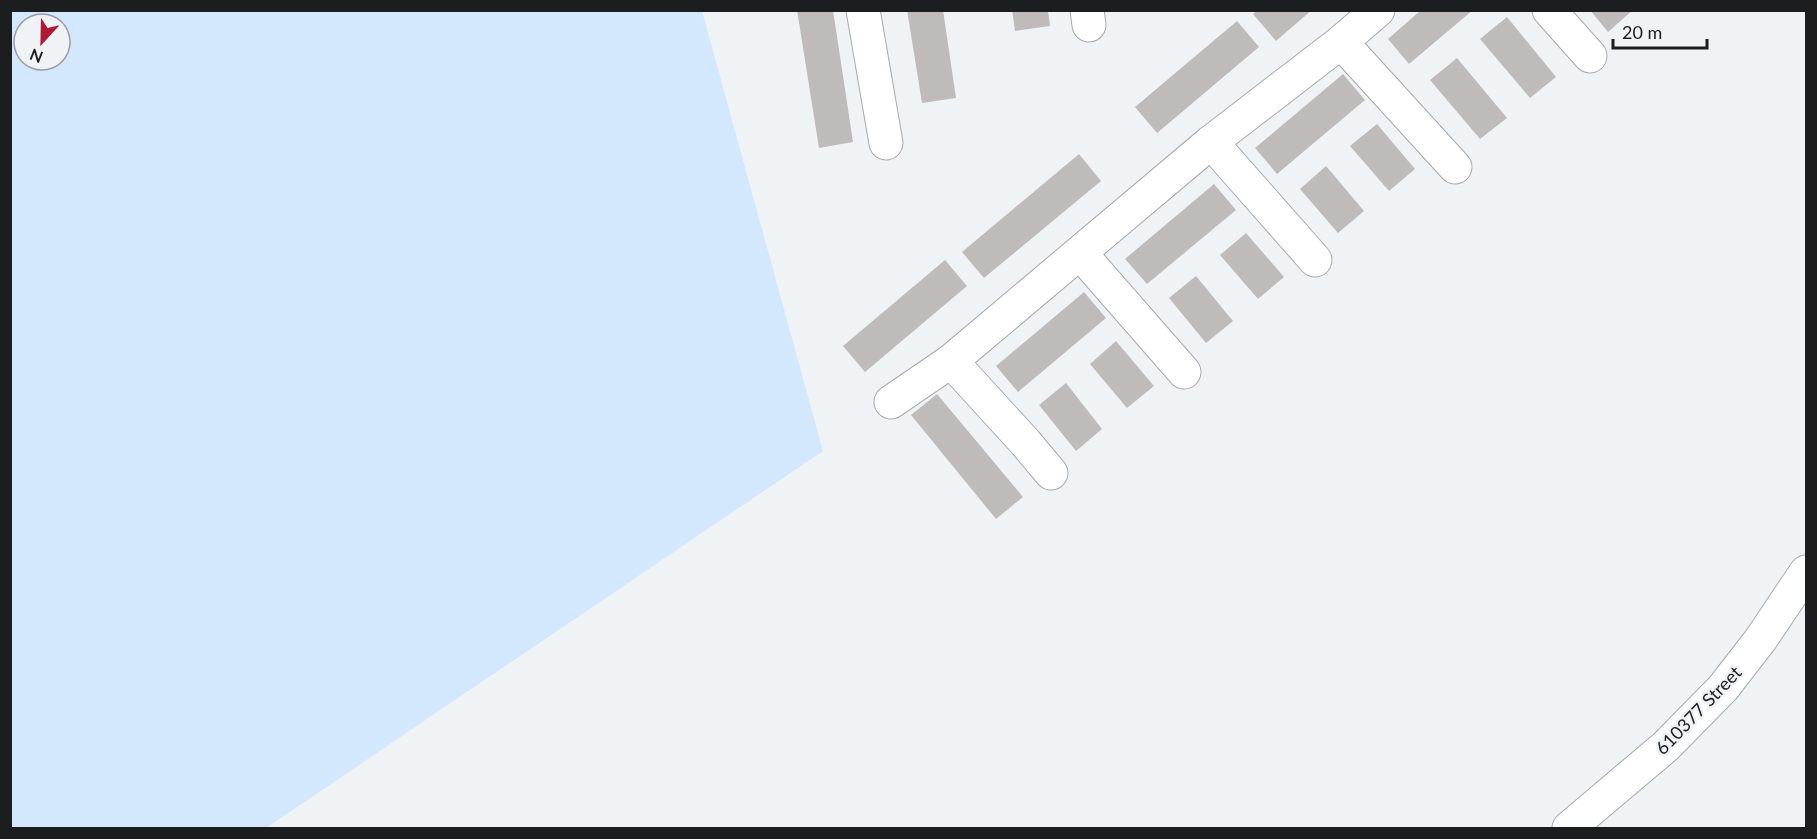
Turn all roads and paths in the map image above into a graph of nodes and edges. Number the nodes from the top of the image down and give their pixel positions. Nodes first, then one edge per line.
1 (863, 10) edge
2 (1378, 10) edge
3 (1549, 10) edge
4 (1341, 42) junction
5 (1590, 56) dead end
6 (1211, 142) junction
7 (886, 143) dead end
8 (1455, 166) dead end
9 (1080, 253) junction
10 (1315, 260) dead end
11 (951, 361) junction
12 (1184, 372) dead end
13 (891, 402) dead end
14 (1051, 473) dead end
15 (1806, 572) edge
16 (1569, 828) edge

1 - 7 street
2 - 4 street
3 - 5 street
4 - 6 street
4 - 8 street
6 - 9 street
6 - 10 street
9 - 11 street
9 - 12 street
11 - 13 street
11 - 14 street
15 - 16 street, 610377 Street

